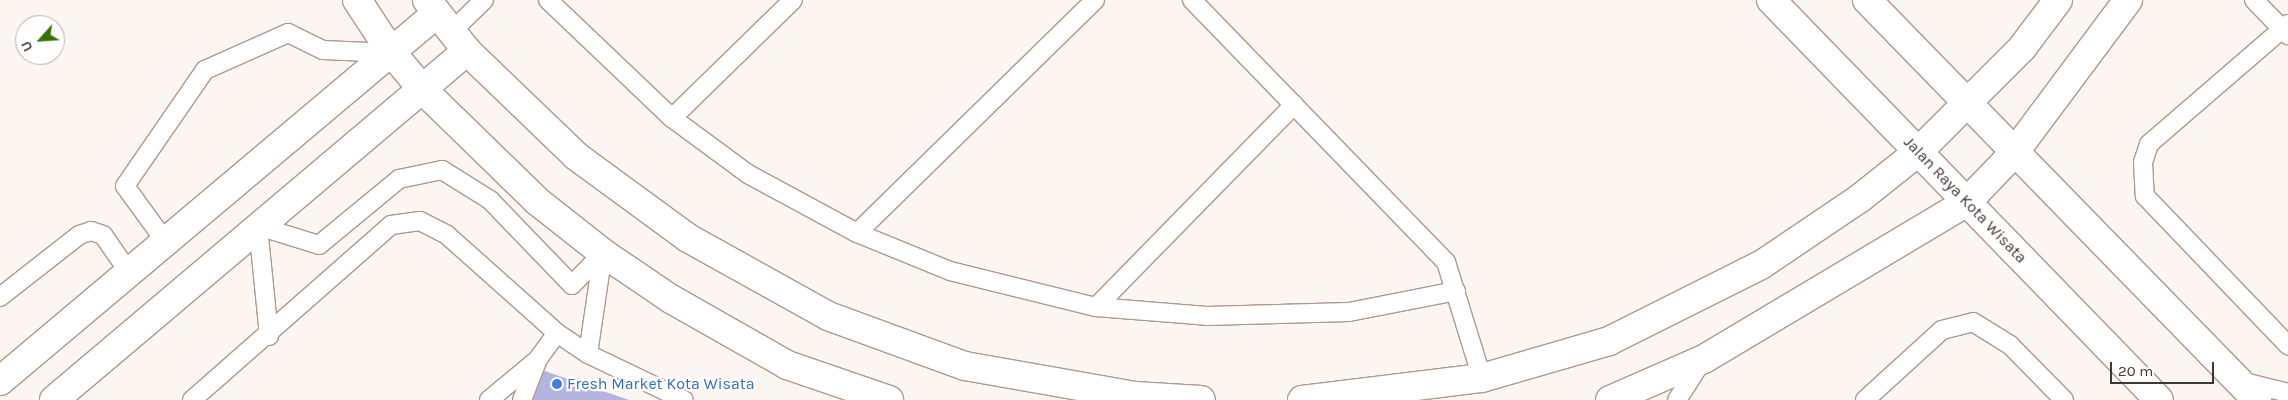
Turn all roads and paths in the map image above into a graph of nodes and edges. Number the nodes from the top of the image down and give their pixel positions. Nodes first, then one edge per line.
1 (357, 0) edge
2 (484, 0) edge
3 (548, 0) edge
4 (793, 0) edge
5 (1095, 0) edge
6 (1192, 0) edge
7 (1771, 0) edge
8 (1867, 0) edge
9 (2058, 0) edge
10 (2128, 0) edge
11 (2254, 0) edge
12 (445, 24) edge
13 (2286, 29) edge
14 (392, 54) junction
15 (423, 90) junction
16 (1966, 104) junction
17 (1294, 105) junction
18 (672, 118) junction
19 (1918, 152) junction
20 (2014, 153) junction
21 (1967, 202) junction
22 (258, 226) junction
23 (857, 234) junction
24 (165, 241) junction
25 (603, 253) junction
26 (128, 271) junction
27 (1456, 291) junction
28 (0, 297) edge
29 (1096, 307) junction
30 (558, 333) junction
31 (270, 336) junction
32 (2288, 346) edge
33 (588, 354) junction
34 (1704, 358) junction
35 (538, 360) junction
36 (1482, 378) junction
37 (2237, 380) junction
38 (0, 381) edge
39 (2288, 393) edge
40 (54, 400) edge
41 (192, 400) edge
42 (489, 400) edge
43 (522, 400) edge
44 (684, 400) edge
45 (889, 400) edge
46 (1202, 400) edge
47 (1302, 400) edge
48 (1610, 400) edge
49 (1677, 400) edge
50 (1865, 400) edge
51 (2064, 400) edge
52 (2160, 400) edge
53 (2257, 400) edge

1 - 14 street
2 - 12 lane
3 - 18 lane
4 - 18 lane
5 - 23 lane
6 - 17 lane
7 - 19 street, Jalan Raya Kota Wisata
8 - 16 street
9 - 16 street
10 - 20 street
11 - 13 lane
12 - 14 street
12 - 15 street
12 - 46 street
13 - 32 lane
14 - 15 street
14 - 24 street
14 - 24 lane
15 - 22 street
15 - 25 street
16 - 19 street
16 - 20 street
17 - 27 lane
17 - 29 lane
18 - 23 lane
19 - 21 street, Jalan Raya Kota Wisata
19 - 36 street
20 - 21 street
20 - 37 street
21 - 34 street
21 - 52 street, Jalan Raya Kota Wisata
22 - 25 lane
22 - 31 lane
22 - 40 street
23 - 29 lane
24 - 26 street
25 - 33 lane
25 - 45 street
26 - 28 lane
26 - 38 street
27 - 29 lane
27 - 36 lane
30 - 31 lane
30 - 33 lane
30 - 35 lane
31 - 41 lane
33 - 44 lane
34 - 48 street
34 - 49 lane
35 - 42 lane
35 - 43 lane
36 - 47 street
37 - 39 lane
37 - 53 street
50 - 51 lane

